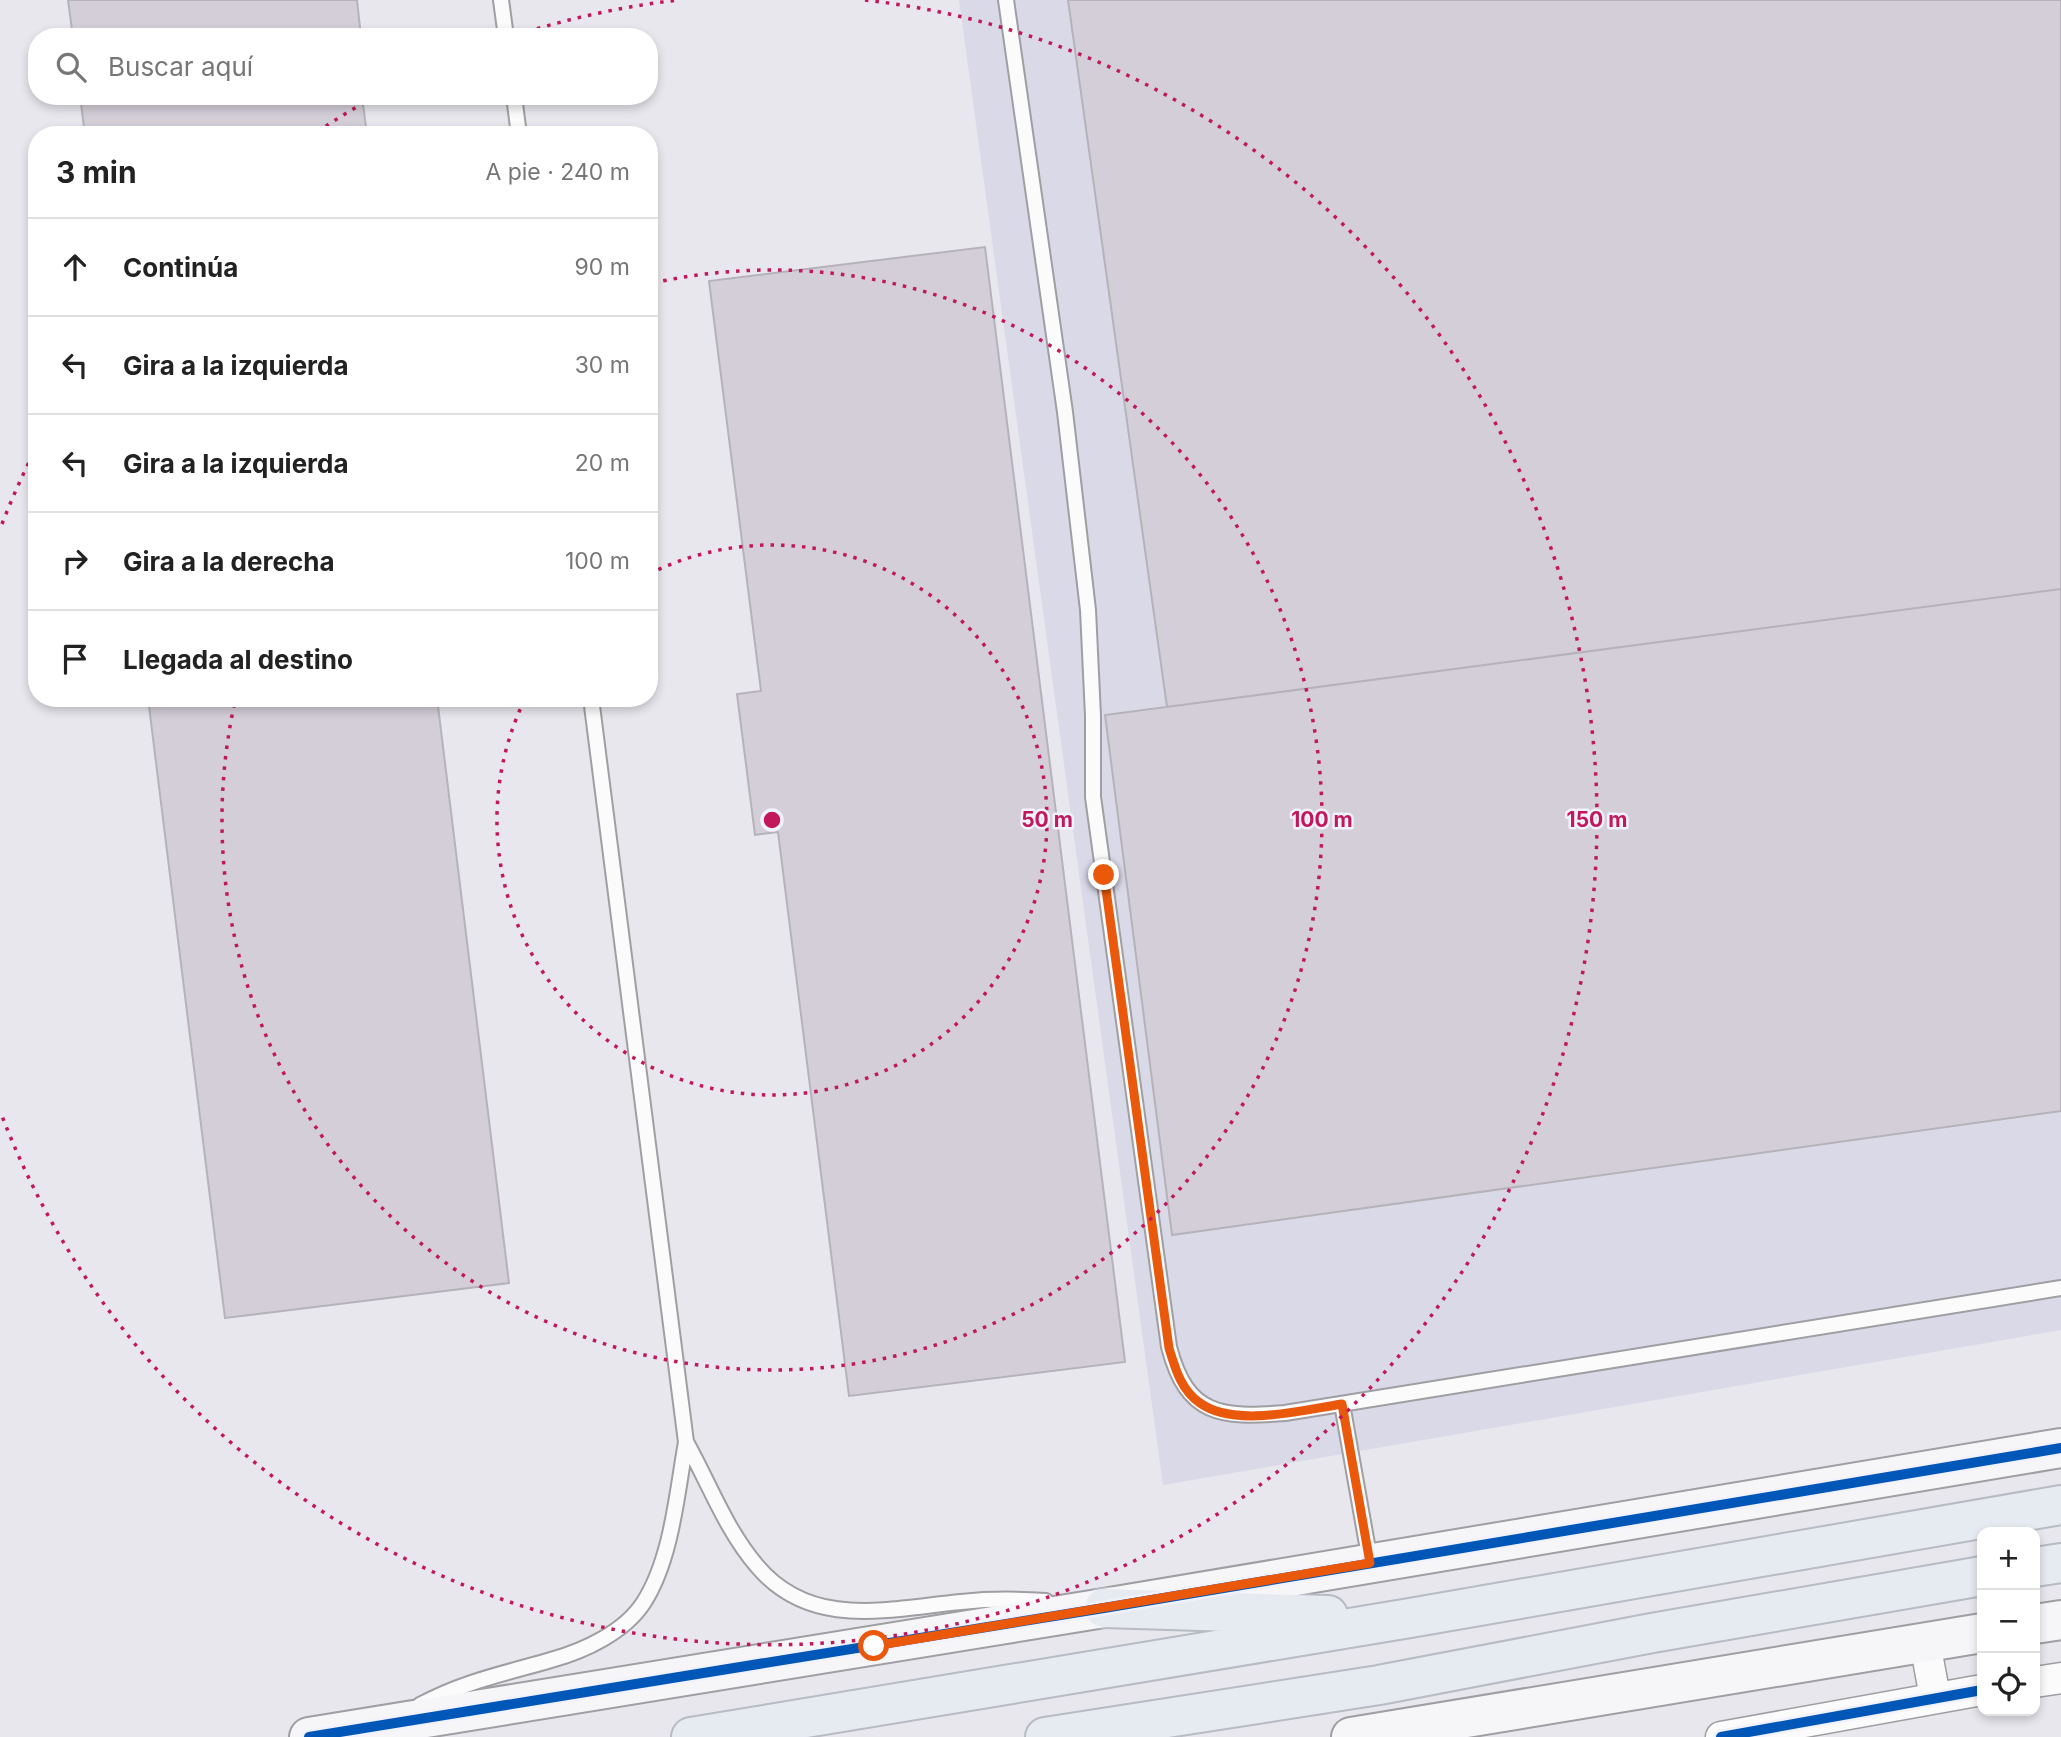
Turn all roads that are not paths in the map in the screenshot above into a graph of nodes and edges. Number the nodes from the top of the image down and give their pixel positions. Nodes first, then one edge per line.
1 (501, 0) edge
2 (1006, 0) edge
3 (505, 28) edge
4 (515, 105) edge
5 (518, 126) edge
6 (592, 707) edge
7 (2061, 1288) edge
8 (1342, 1404) junction
9 (686, 1442) junction
10 (2061, 1448) edge
11 (2061, 1491) edge
12 (2061, 1505) edge
13 (1977, 1521) junction
14 (1370, 1563) junction
15 (2061, 1563) edge
16 (2040, 1567) edge
17 (2040, 1568) edge
18 (2061, 1570) edge
19 (1977, 1577) edge
20 (1104, 1608) junction
21 (1410, 1618) junction
22 (2061, 1620) edge
23 (2040, 1624) edge
24 (1977, 1634) edge
25 (1926, 1643) junction
26 (2061, 1678) edge
27 (2040, 1681) edge
28 (1379, 1685) junction
29 (1977, 1691) edge
30 (1935, 1697) junction
31 (385, 1723) junction
32 (309, 1737) edge
33 (691, 1737) edge
34 (1045, 1737) edge
35 (1182, 1737) edge
36 (1351, 1737) edge
37 (1721, 1737) edge

1 - 3 lane
2 - 8 lane
4 - 5 lane
6 - 9 lane
7 - 8 lane
8 - 14 lane
9 - 20 lane
9 - 31 lane
10 - 14 street
11 - 13 highway
12 - 13 highway
13 - 21 highway
14 - 20 street
15 - 16 highway
17 - 18 highway
19 - 28 highway
20 - 21 highway
20 - 31 street
21 - 33 highway
22 - 23 street
24 - 25 street
25 - 30 street
25 - 36 street
26 - 27 street
28 - 34 highway
28 - 35 highway
29 - 30 street
30 - 37 street
31 - 32 street

